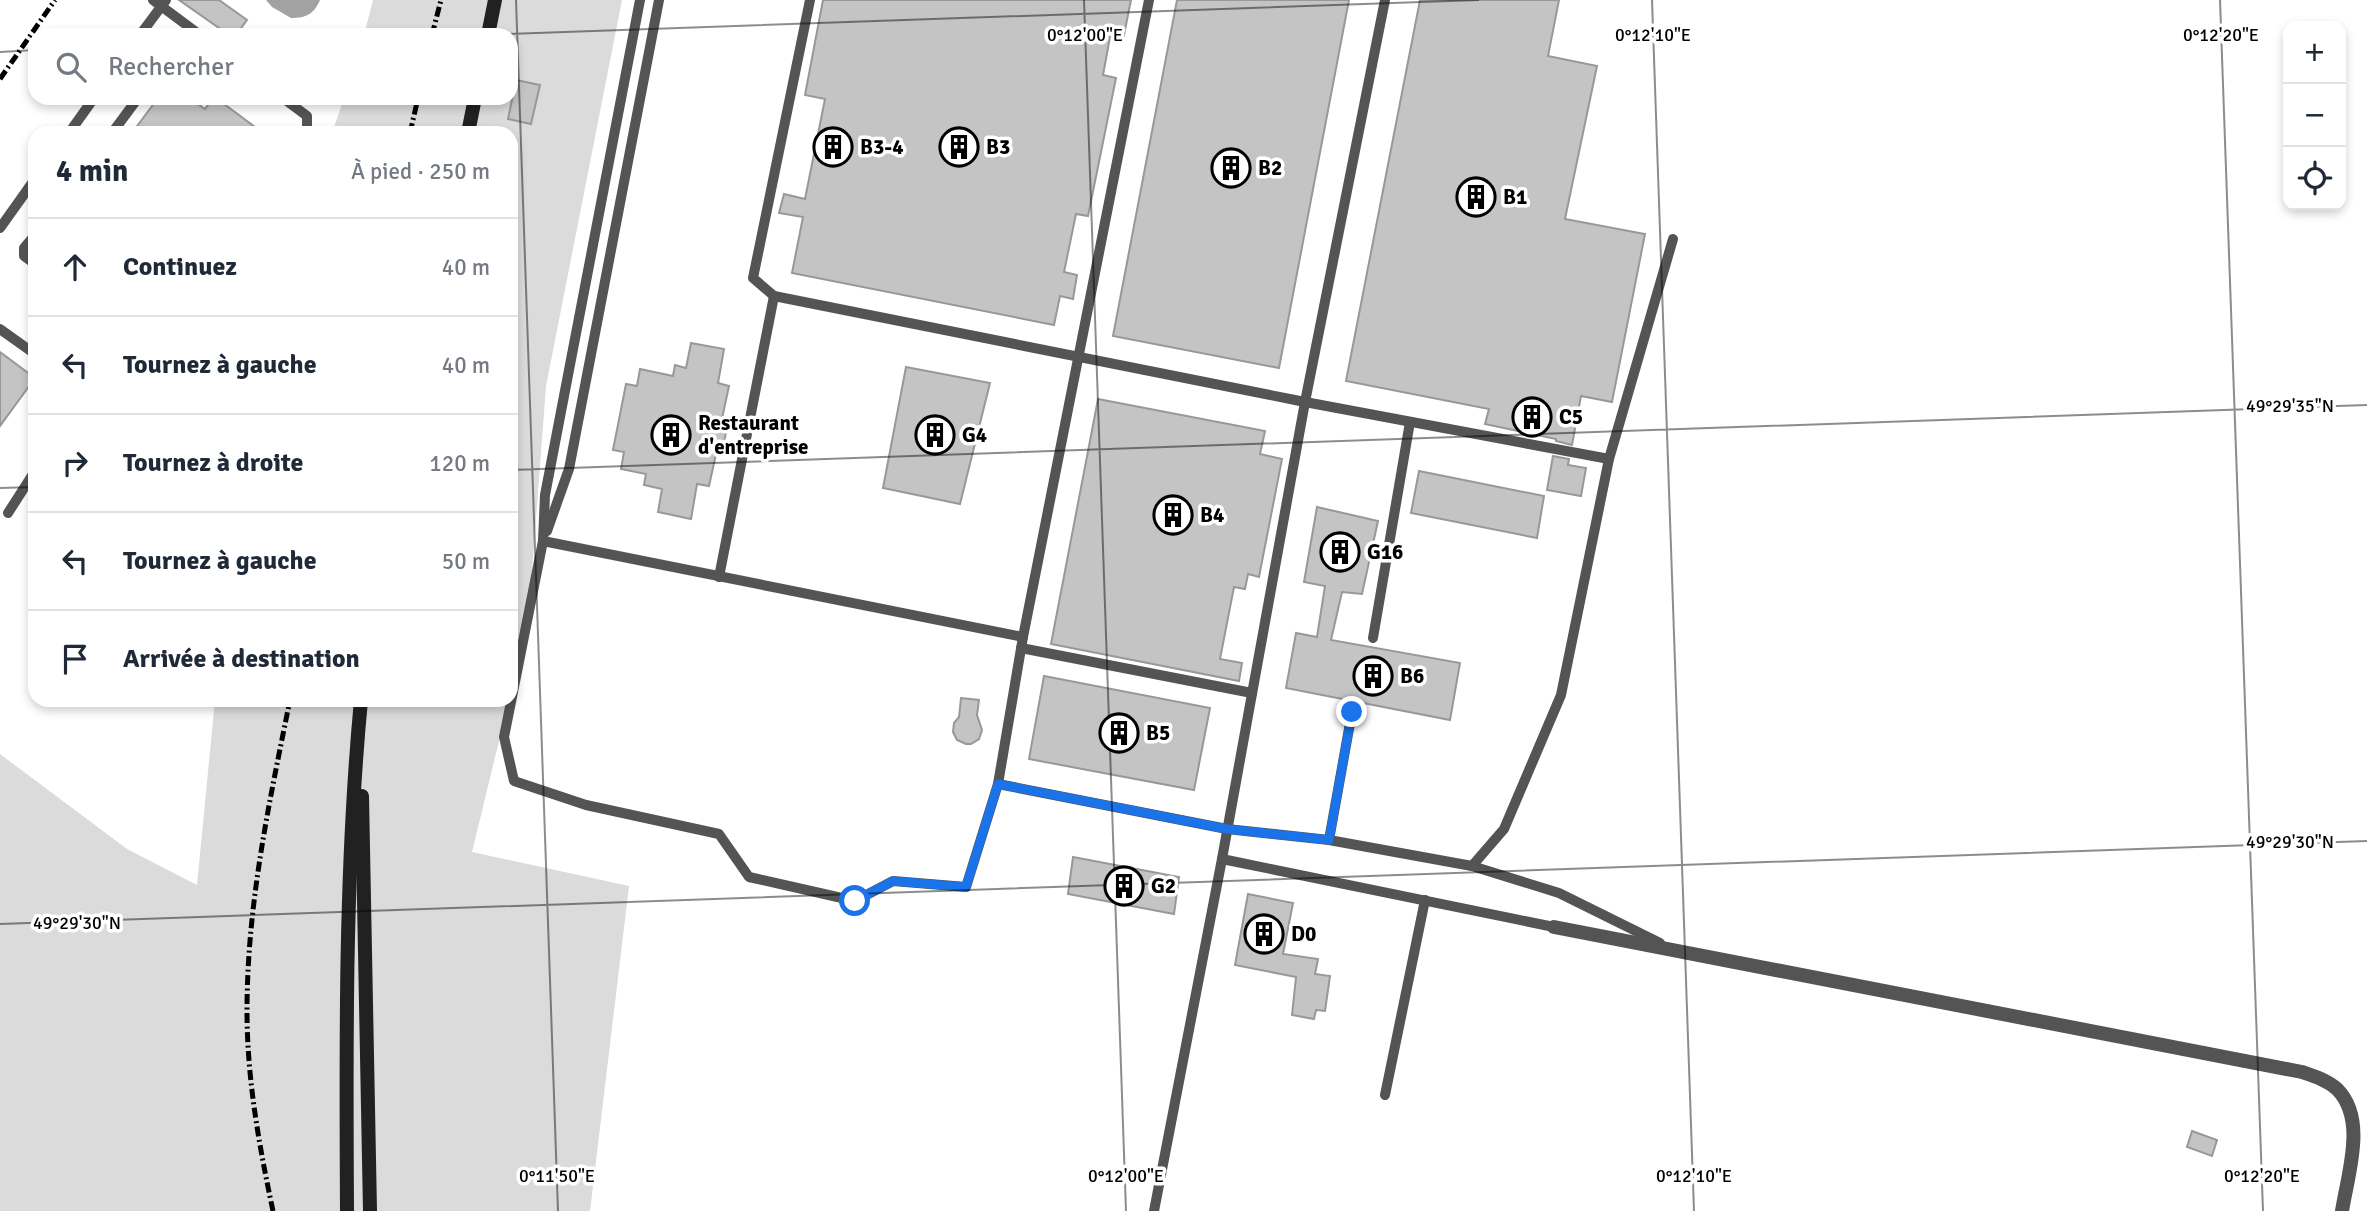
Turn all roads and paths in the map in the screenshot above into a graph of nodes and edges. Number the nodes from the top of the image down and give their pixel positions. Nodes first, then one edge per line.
1 (495, 0) edge
2 (640, 0) edge
3 (659, 0) edge
4 (810, 0) edge
5 (1149, 0) edge
6 (1385, 0) edge
7 (160, 2) edge
8 (144, 28) edge
9 (187, 28) edge
10 (489, 28) edge
11 (89, 105) edge
12 (133, 105) edge
13 (292, 105) edge
14 (474, 105) edge
15 (74, 126) edge
16 (117, 126) edge
17 (307, 126) edge
18 (469, 126) edge
19 (28, 189) edge
20 (0, 228) edge
21 (1673, 239) dead end
22 (28, 243) edge
23 (28, 259) edge
24 (774, 296) junction
25 (0, 329) edge
26 (28, 350) edge
27 (1078, 356) junction
28 (1305, 402) junction
29 (1410, 422) junction
30 (1609, 459) junction
31 (28, 482) edge
32 (8, 513) dead end
33 (543, 541) junction
34 (719, 577) junction
35 (1373, 638) dead end
36 (1022, 643) junction
37 (518, 667) edge
38 (1252, 693) junction
39 (361, 707) edge
40 (361, 707) edge
41 (510, 707) edge
42 (1352, 712) dead end
43 (998, 784) junction
44 (1227, 829) junction
45 (1329, 840) junction
46 (1222, 859) junction
47 (1472, 866) junction
48 (1425, 900) junction
49 (1554, 927) joint
50 (1673, 950) junction
51 (1385, 1095) dead end
52 (347, 1211) edge
53 (370, 1211) edge
54 (1154, 1211) edge
55 (2342, 1211) edge

1 - 10 main road
2 - 33 lane
3 - 33 lane
4 - 24 lane
5 - 27 lane
6 - 28 lane
7 - 8 lane
7 - 9 lane
11 - 15 lane
12 - 16 lane
13 - 17 lane
14 - 18 main road
19 - 20 lane
21 - 30 lane
22 - 23 lane
24 - 27 lane
24 - 34 lane
25 - 26 lane
27 - 28 lane
27 - 36 lane
28 - 29 lane
28 - 38 lane
29 - 30 lane
29 - 35 lane
30 - 47 lane
31 - 32 lane
33 - 34 lane
33 - 37 lane
34 - 36 lane
36 - 38 lane
36 - 43 lane
38 - 44 lane
39 - 52 main road
40 - 53 main road
41 - 43 lane
42 - 45 lane
43 - 44 lane
44 - 45 lane
44 - 46 lane
45 - 47 lane
46 - 48 lane
46 - 54 lane
47 - 50 lane
48 - 49 lane
48 - 51 lane
49 - 50 street
50 - 55 street

